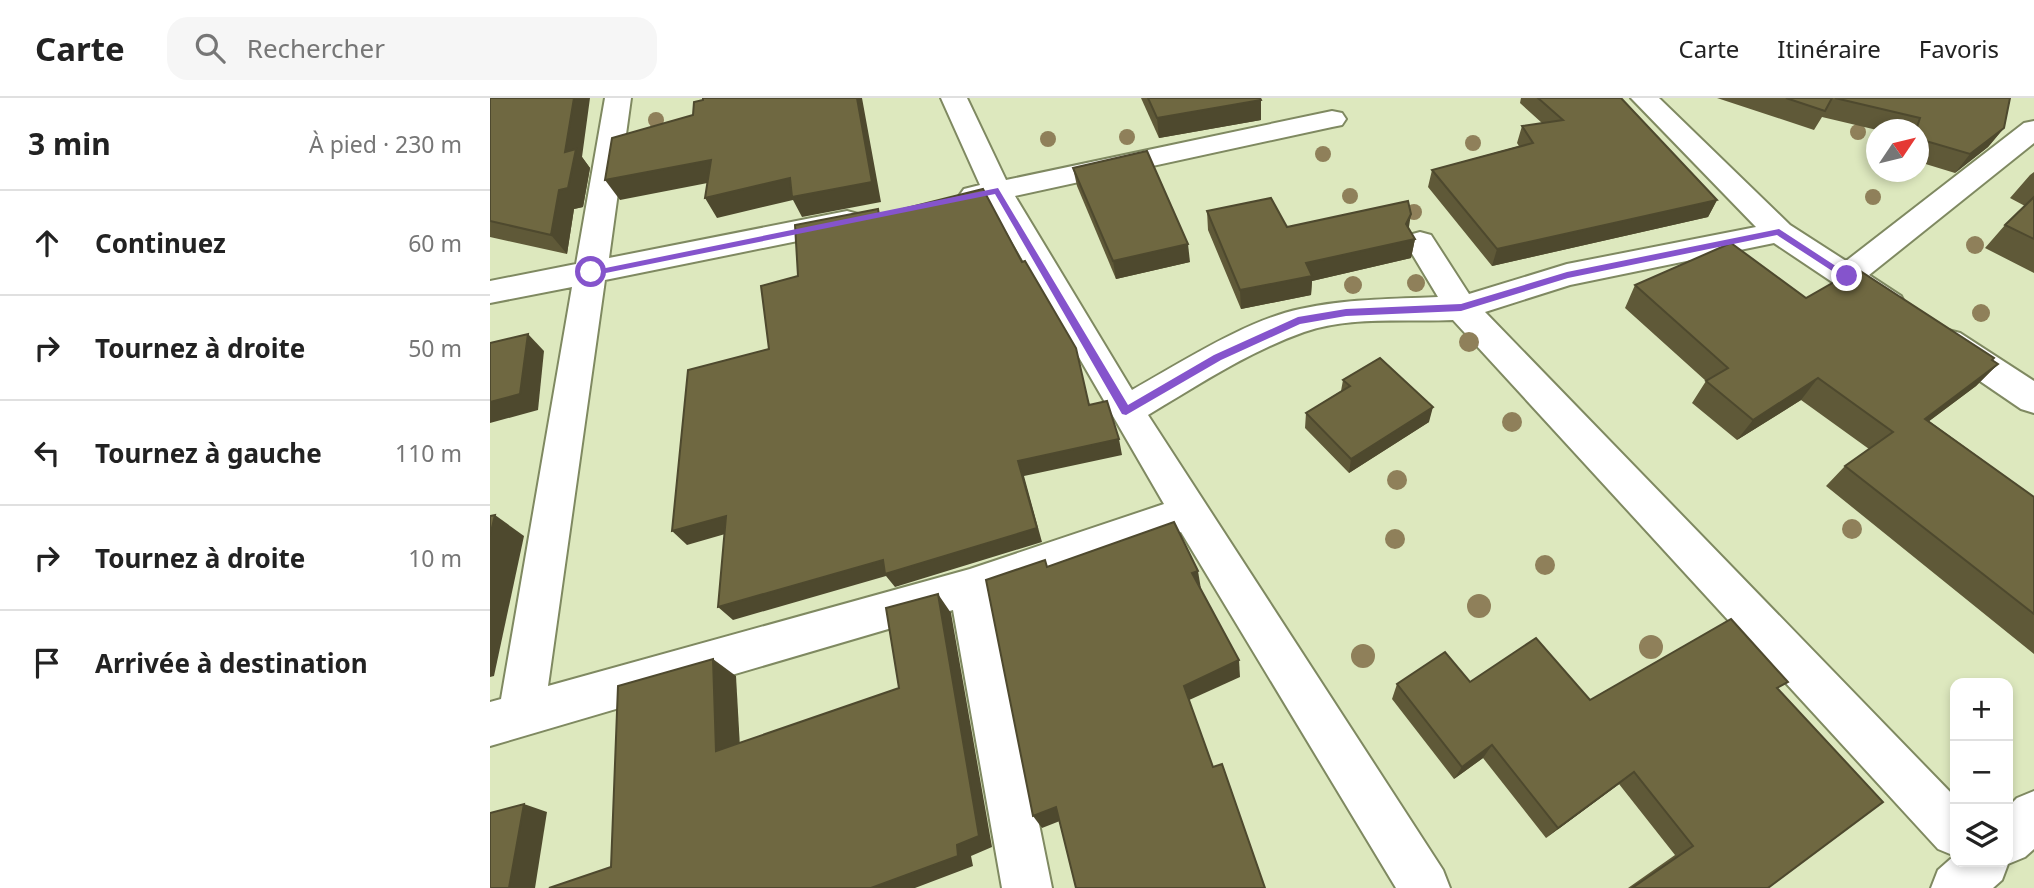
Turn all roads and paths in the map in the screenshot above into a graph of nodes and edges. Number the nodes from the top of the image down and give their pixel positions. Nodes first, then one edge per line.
1 (618, 98) edge
2 (954, 98) edge
3 (1644, 98) edge
4 (1332, 119) dead end
5 (2034, 130) edge
6 (998, 191) junction
7 (943, 202) edge
8 (876, 215) edge
9 (1779, 232) junction
10 (1420, 242) dead end
11 (591, 272) junction
12 (1847, 276) junction
13 (490, 292) edge
14 (1461, 308) junction
15 (2034, 399) edge
16 (1126, 411) junction
17 (1188, 513) junction
18 (970, 587) junction
19 (505, 719) edge
20 (2034, 815) edge
21 (1950, 826) edge
22 (2013, 835) edge
23 (1978, 867) edge
24 (1027, 888) edge
25 (1425, 888) edge
26 (1956, 888) edge

1 - 11 main road
2 - 6 main road
3 - 9 main road
4 - 6 main road
5 - 12 main road
6 - 7 main road
6 - 16 main road
8 - 11 main road
9 - 12 main road
9 - 14 main road
10 - 14 main road
11 - 13 main road
11 - 19 main road
12 - 15 main road
14 - 16 main road
14 - 21 main road
16 - 17 main road
17 - 18 main road
17 - 25 main road
18 - 19 main road
18 - 24 main road
20 - 22 main road
23 - 26 main road

